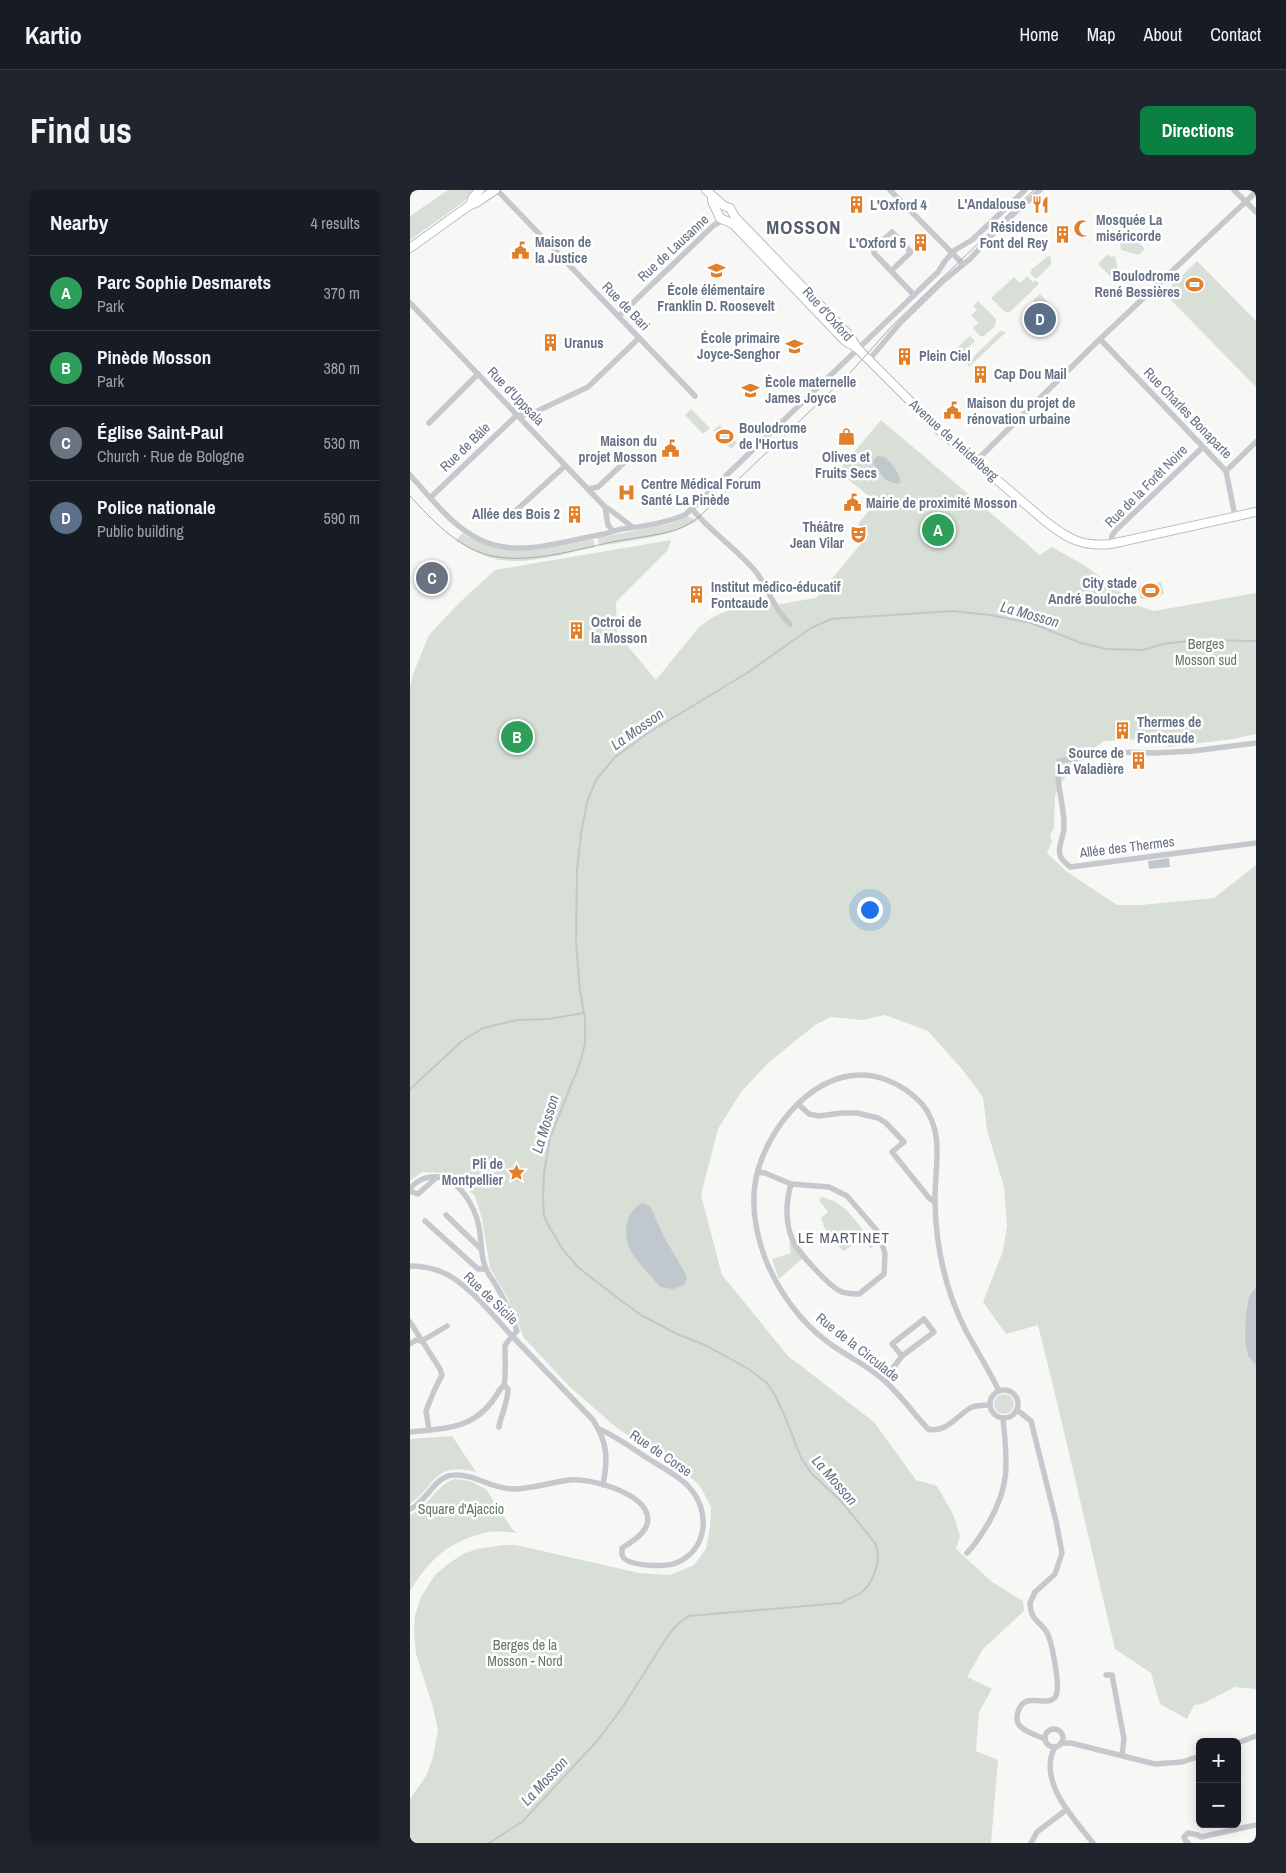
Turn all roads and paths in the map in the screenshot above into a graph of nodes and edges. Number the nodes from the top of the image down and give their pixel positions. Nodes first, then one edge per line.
1 (480, 190) edge
2 (496, 190) edge
3 (890, 190) edge
4 (1025, 190) edge
5 (1040, 190) edge
6 (1234, 190) edge
7 (1256, 192) edge
8 (709, 193) edge
9 (1246, 202) junction
10 (470, 205) junction
11 (721, 209) junction
12 (1256, 212) edge
13 (732, 214) junction
14 (725, 220) junction
15 (410, 248) edge
16 (952, 254) junction
17 (963, 264) junction
18 (891, 270) junction
19 (914, 295) junction
20 (410, 303) edge
21 (619, 316) junction
22 (639, 338) junction
23 (1100, 339) junction
24 (857, 348) junction
25 (869, 360) junction
26 (478, 374) junction
27 (694, 396) dead end
28 (517, 415) junction
29 (429, 422) dead end
30 (1256, 442) edge
31 (1203, 447) junction
32 (628, 459) dead end
33 (976, 461) junction
34 (565, 466) junction
35 (1226, 471) junction
36 (410, 475) edge
37 (588, 489) junction
38 (431, 497) junction
39 (605, 507) junction
40 (692, 509) junction
41 (1256, 512) edge
42 (512, 514) dead end
43 (616, 516) junction
44 (1235, 516) junction
45 (622, 521) junction
46 (608, 522) junction
47 (632, 527) junction
48 (616, 530) junction
49 (599, 534) junction
50 (1111, 544) junction
51 (790, 624) dead end
52 (1256, 743) edge
53 (1256, 843) edge
54 (798, 1104) junction
55 (758, 1172) junction
56 (437, 1177) junction
57 (791, 1184) junction
58 (410, 1190) edge
59 (935, 1202) junction
60 (446, 1215) dead end
61 (425, 1221) dead end
62 (481, 1249) junction
63 (410, 1266) edge
64 (486, 1269) junction
65 (410, 1322) edge
66 (447, 1326) dead end
67 (513, 1337) junction
68 (422, 1341) junction
69 (410, 1344) edge
70 (902, 1356) junction
71 (884, 1380) junction
72 (504, 1385) junction
73 (1000, 1391) junction
74 (990, 1404) junction
75 (1017, 1410) junction
76 (1003, 1418) junction
77 (499, 1427) dead end
78 (599, 1429) junction
79 (429, 1430) junction
80 (410, 1432) edge
81 (603, 1485) junction
82 (410, 1509) edge
83 (966, 1554) dead end
84 (1106, 1675) dead end
85 (1256, 1736) edge
86 (1045, 1737) junction
87 (1062, 1740) junction
88 (1241, 1742) edge
89 (1052, 1747) junction
90 (1122, 1755) junction
91 (1196, 1757) edge
92 (1066, 1810) junction
93 (1256, 1825) edge
94 (1200, 1840) edge
95 (1031, 1843) edge
96 (1093, 1843) edge
97 (1188, 1843) edge

1 - 10 street
2 - 10 street
2 - 21 street, Rue de Bari
3 - 16 street
4 - 16 street
5 - 17 street
6 - 9 street
7 - 9 street
8 - 11 street, Rue d'Oxford
9 - 12 street
9 - 23 street
10 - 15 street
11 - 13 street, Rue d'Oxford
11 - 14 street, Rue d'Oxford
13 - 14 street
13 - 24 street, Rue d'Oxford
14 - 21 street, Rue de Lausanne
14 - 24 street, Rue d'Oxford
16 - 17 street
16 - 19 street
17 - 25 street
18 - 18 street
18 - 19 street
19 - 24 street
20 - 26 street, Rue d'Uppsala
21 - 22 street, Rue de Bari
22 - 27 street, Rue de Bari
22 - 28 street
23 - 31 street, Rue Charles Bonaparte
23 - 33 street
24 - 25 street, Avenue de Heidelberg
24 - 40 street
25 - 33 street, Avenue de Heidelberg
26 - 28 street, Rue d'Uppsala
26 - 29 street
28 - 34 street, Rue d'Uppsala
28 - 38 street, Rue de Bâle
30 - 35 street
31 - 35 street, Rue Charles Bonaparte
31 - 50 street, Rue de la Forêt Noire
32 - 37 street
33 - 50 street, Avenue de Heidelberg
34 - 37 street, Rue d'Uppsala
34 - 42 street
35 - 44 street, Rue Charles Bonaparte
36 - 38 street
37 - 39 street, Rue d'Uppsala
38 - 49 street
39 - 43 street, Rue d'Uppsala
39 - 46 street
40 - 47 street
40 - 51 street
41 - 44 street, Avenue de Heidelberg
43 - 45 street
43 - 46 street
44 - 50 street, Avenue de Heidelberg
45 - 47 street
45 - 48 street
46 - 48 street
46 - 49 street
47 - 48 street
48 - 49 street
52 - 53 street, Allée des Thermes
54 - 55 street, Rue de la Circulade
54 - 59 street
54 - 59 street, Rue de la Circulade
55 - 57 street
55 - 71 street, Rue de la Circulade
56 - 58 street
56 - 58 street
56 - 62 street
57 - 57 street
59 - 73 street, Rue de la Circulade
60 - 62 street
61 - 64 street
62 - 64 street
63 - 67 street, Rue de Sicile
64 - 67 street
65 - 68 street
66 - 68 street
67 - 72 street, Rue de Sicile
67 - 78 street, Rue de Corse
68 - 69 street
68 - 79 street
70 - 70 street
70 - 71 street
71 - 74 street, Rue de la Circulade
72 - 77 street, Rue de Sicile
72 - 79 street
73 - 74 street
73 - 75 street
74 - 76 street
75 - 76 street
75 - 86 street
76 - 83 street
78 - 81 street
78 - 81 street, Rue de Corse
79 - 80 street
81 - 82 street
84 - 90 street
85 - 88 street
86 - 87 street
86 - 89 street
87 - 89 street
87 - 90 street
89 - 92 street
90 - 91 street
92 - 95 street
92 - 96 street
93 - 94 street
94 - 97 street

